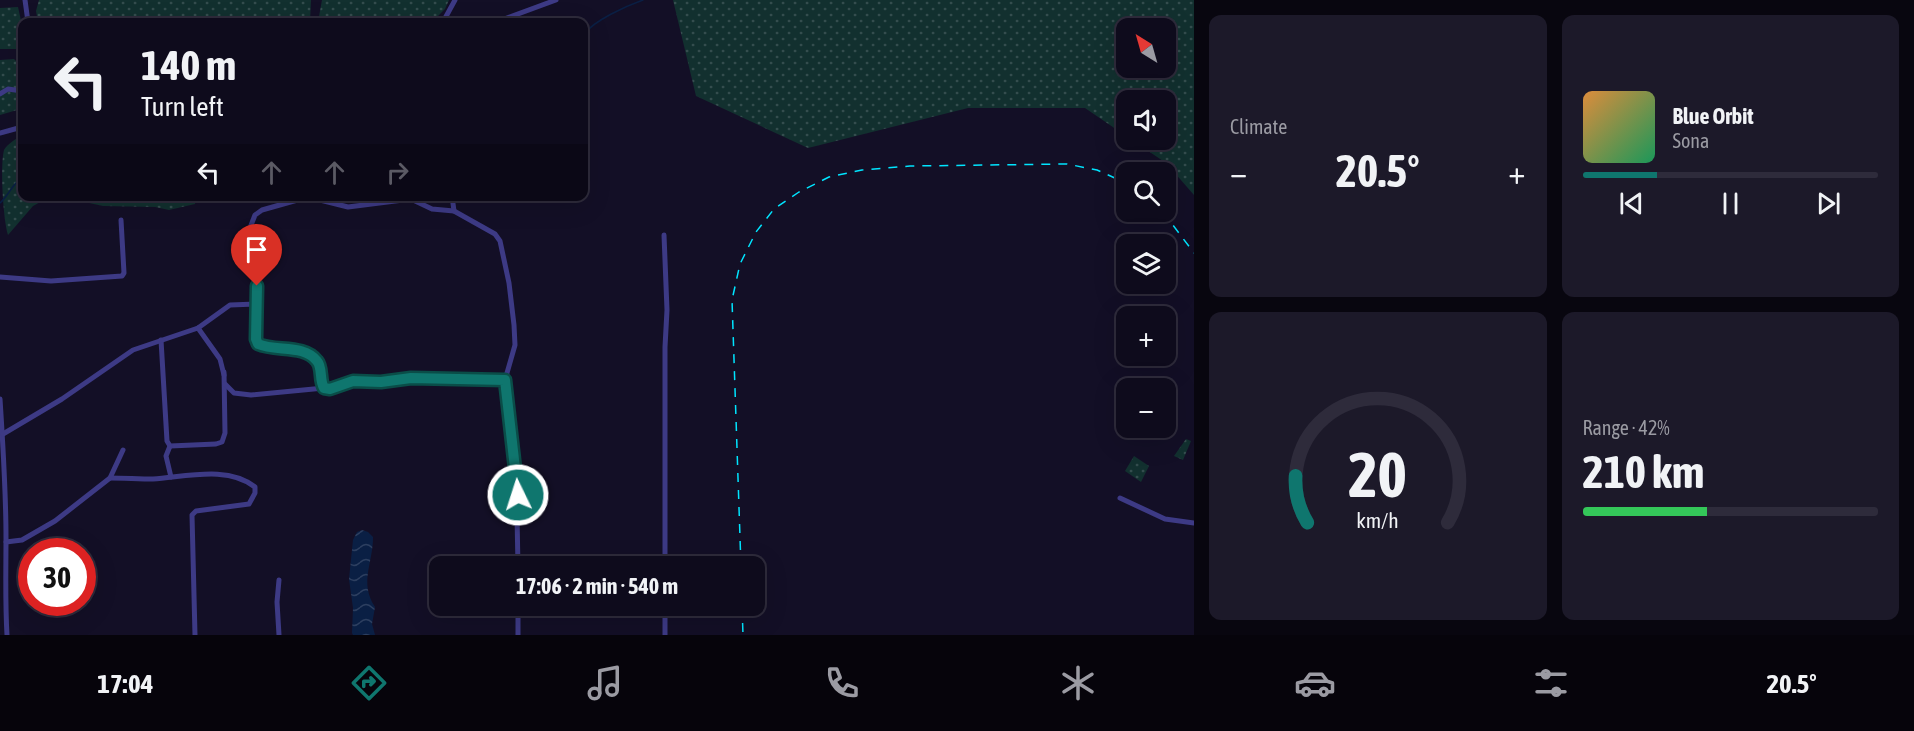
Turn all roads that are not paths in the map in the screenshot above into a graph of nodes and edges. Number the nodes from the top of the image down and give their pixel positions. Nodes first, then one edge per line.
1 (25, 0) edge
2 (455, 0) edge
3 (556, 0) edge
4 (27, 18) edge
5 (445, 18) edge
6 (507, 18) edge
7 (18, 90) edge
8 (0, 94) edge
9 (18, 128) edge
10 (0, 133) edge
11 (294, 201) edge
12 (324, 201) edge
13 (395, 201) edge
14 (415, 201) edge
15 (453, 201) edge
16 (454, 211) junction
17 (121, 220) dead end
18 (664, 235) dead end
19 (0, 277) edge
20 (258, 304) junction
21 (198, 328) junction
22 (161, 340) junction
23 (224, 372) junction
24 (505, 380) junction
25 (324, 388) junction
26 (0, 399) edge
27 (1, 424) edge
28 (3, 434) junction
29 (170, 446) junction
30 (123, 450) dead end
31 (171, 477) junction
32 (110, 478) junction
33 (1120, 498) dead end
34 (1194, 523) edge
35 (4, 546) edge
36 (518, 556) edge
37 (665, 556) edge
38 (279, 580) dead end
39 (2, 596) edge
40 (518, 616) edge
41 (665, 616) edge
42 (7, 635) edge
43 (195, 635) edge
44 (279, 635) edge
45 (518, 635) edge
46 (665, 635) edge

1 - 4 street
2 - 5 street
3 - 6 street
7 - 8 street
9 - 10 street
11 - 20 street
12 - 13 street
14 - 16 street
15 - 16 street
16 - 24 street
17 - 19 street
18 - 37 street
20 - 21 street
20 - 25 street
21 - 22 street
21 - 23 street
22 - 28 street
22 - 29 street
23 - 25 street
23 - 29 street
24 - 25 street
24 - 36 street
26 - 27 street
27 - 28 street
28 - 35 street
29 - 31 street
30 - 32 street
31 - 32 street
31 - 43 street
32 - 35 street
33 - 34 street
35 - 39 street
38 - 44 street
39 - 42 street
40 - 45 street
41 - 46 street

